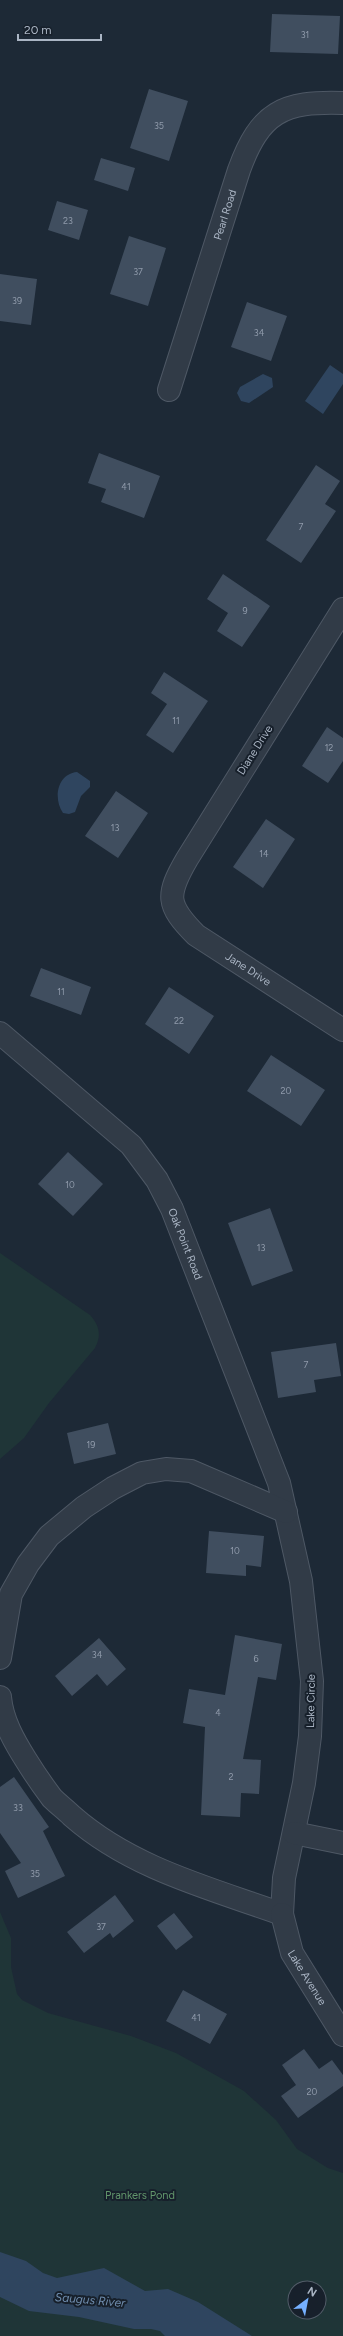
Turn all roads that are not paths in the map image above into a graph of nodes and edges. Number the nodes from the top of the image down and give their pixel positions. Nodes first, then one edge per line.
1 (343, 103) edge
2 (169, 390) dead end
3 (343, 609) edge
4 (172, 894) joint
5 (343, 1030) edge
6 (0, 1033) edge
7 (286, 1512) junction
8 (0, 1658) edge
9 (0, 1697) edge
10 (294, 1834) junction
11 (343, 1843) edge
12 (282, 1914) junction
13 (343, 2035) edge

1 - 2 street, Pearl Road
3 - 4 street, Diane Drive
4 - 5 street, Jane Drive
6 - 7 street, Oak Point Road
7 - 8 street
7 - 10 street, Lake Circle
9 - 12 street
10 - 11 street
10 - 12 street, Lake Circle
12 - 13 street, Lake Avenue

